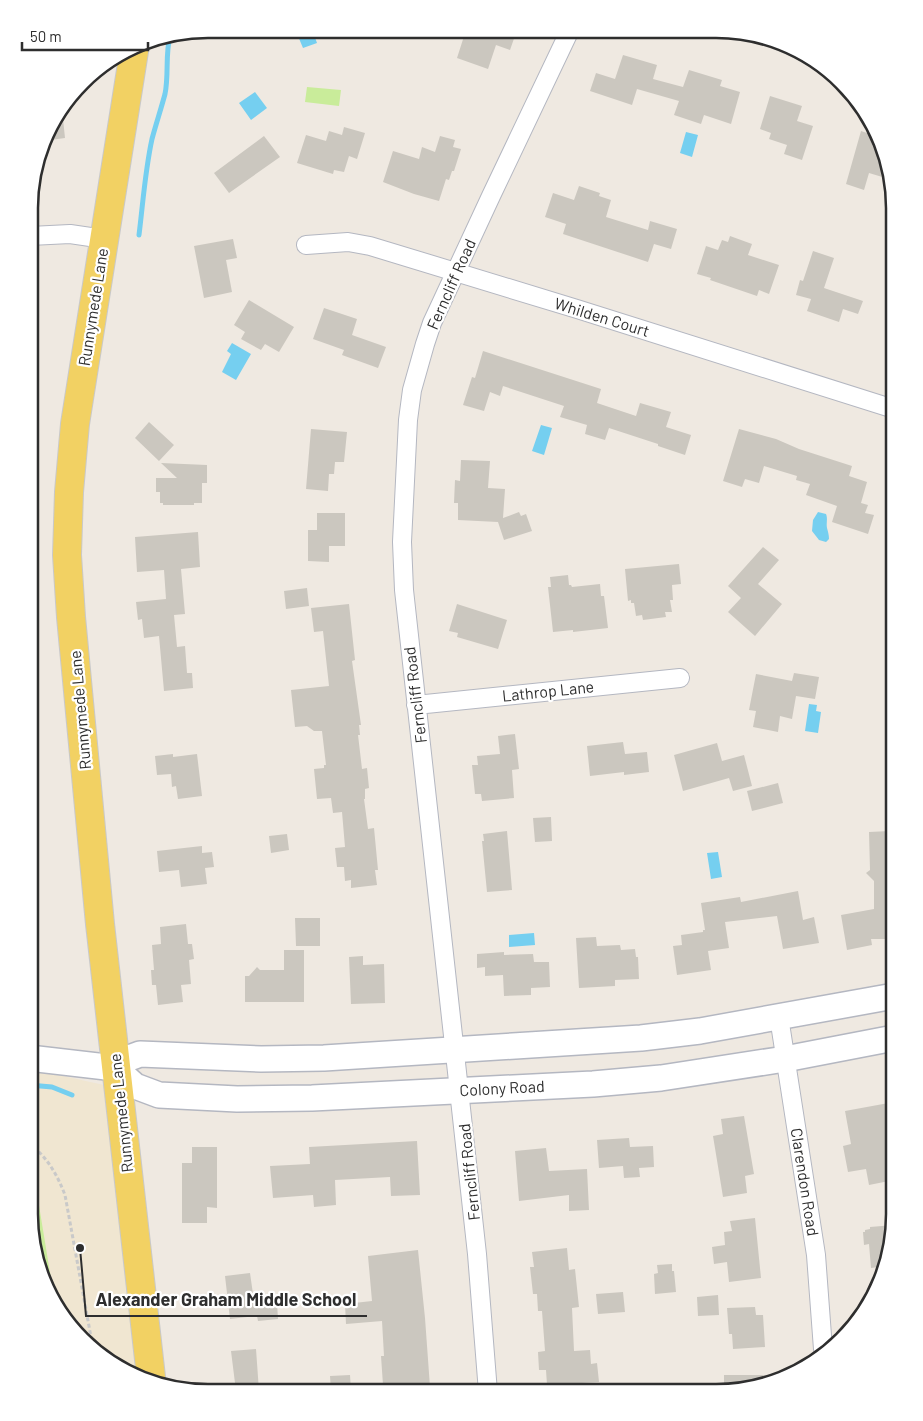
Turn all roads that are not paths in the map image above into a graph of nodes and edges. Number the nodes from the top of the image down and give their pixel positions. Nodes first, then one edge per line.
1 (566, 38) edge
2 (133, 54) edge
3 (38, 236) edge
4 (104, 239) junction
5 (306, 245) dead end
6 (455, 272) junction
7 (886, 406) edge
8 (680, 678) dead end
9 (416, 705) junction
10 (885, 998) edge
11 (779, 1017) junction
12 (885, 1040) edge
13 (455, 1050) junction
14 (38, 1059) edge
15 (785, 1059) junction
16 (115, 1068) junction
17 (460, 1090) junction
18 (823, 1345) edge
19 (151, 1374) edge
20 (488, 1384) edge

1 - 6 street, Ferncliff Road
2 - 4 main road, Runnymede Lane
3 - 4 street
4 - 16 main road, Runnymede Lane
5 - 6 street, Whilden Court
6 - 7 street, Whilden Court
6 - 9 street, Ferncliff Road
8 - 9 street, Lathrop Lane
9 - 13 street, Ferncliff Road
10 - 11 street
11 - 13 street
11 - 15 street, Clarendon Road
12 - 15 street, Colony Road
13 - 16 street
13 - 17 street, Ferncliff Road
14 - 16 street
15 - 17 street, Colony Road
15 - 18 street, Clarendon Road
16 - 17 street, Colony Road
16 - 19 main road, Runnymede Lane
17 - 20 street, Ferncliff Road

